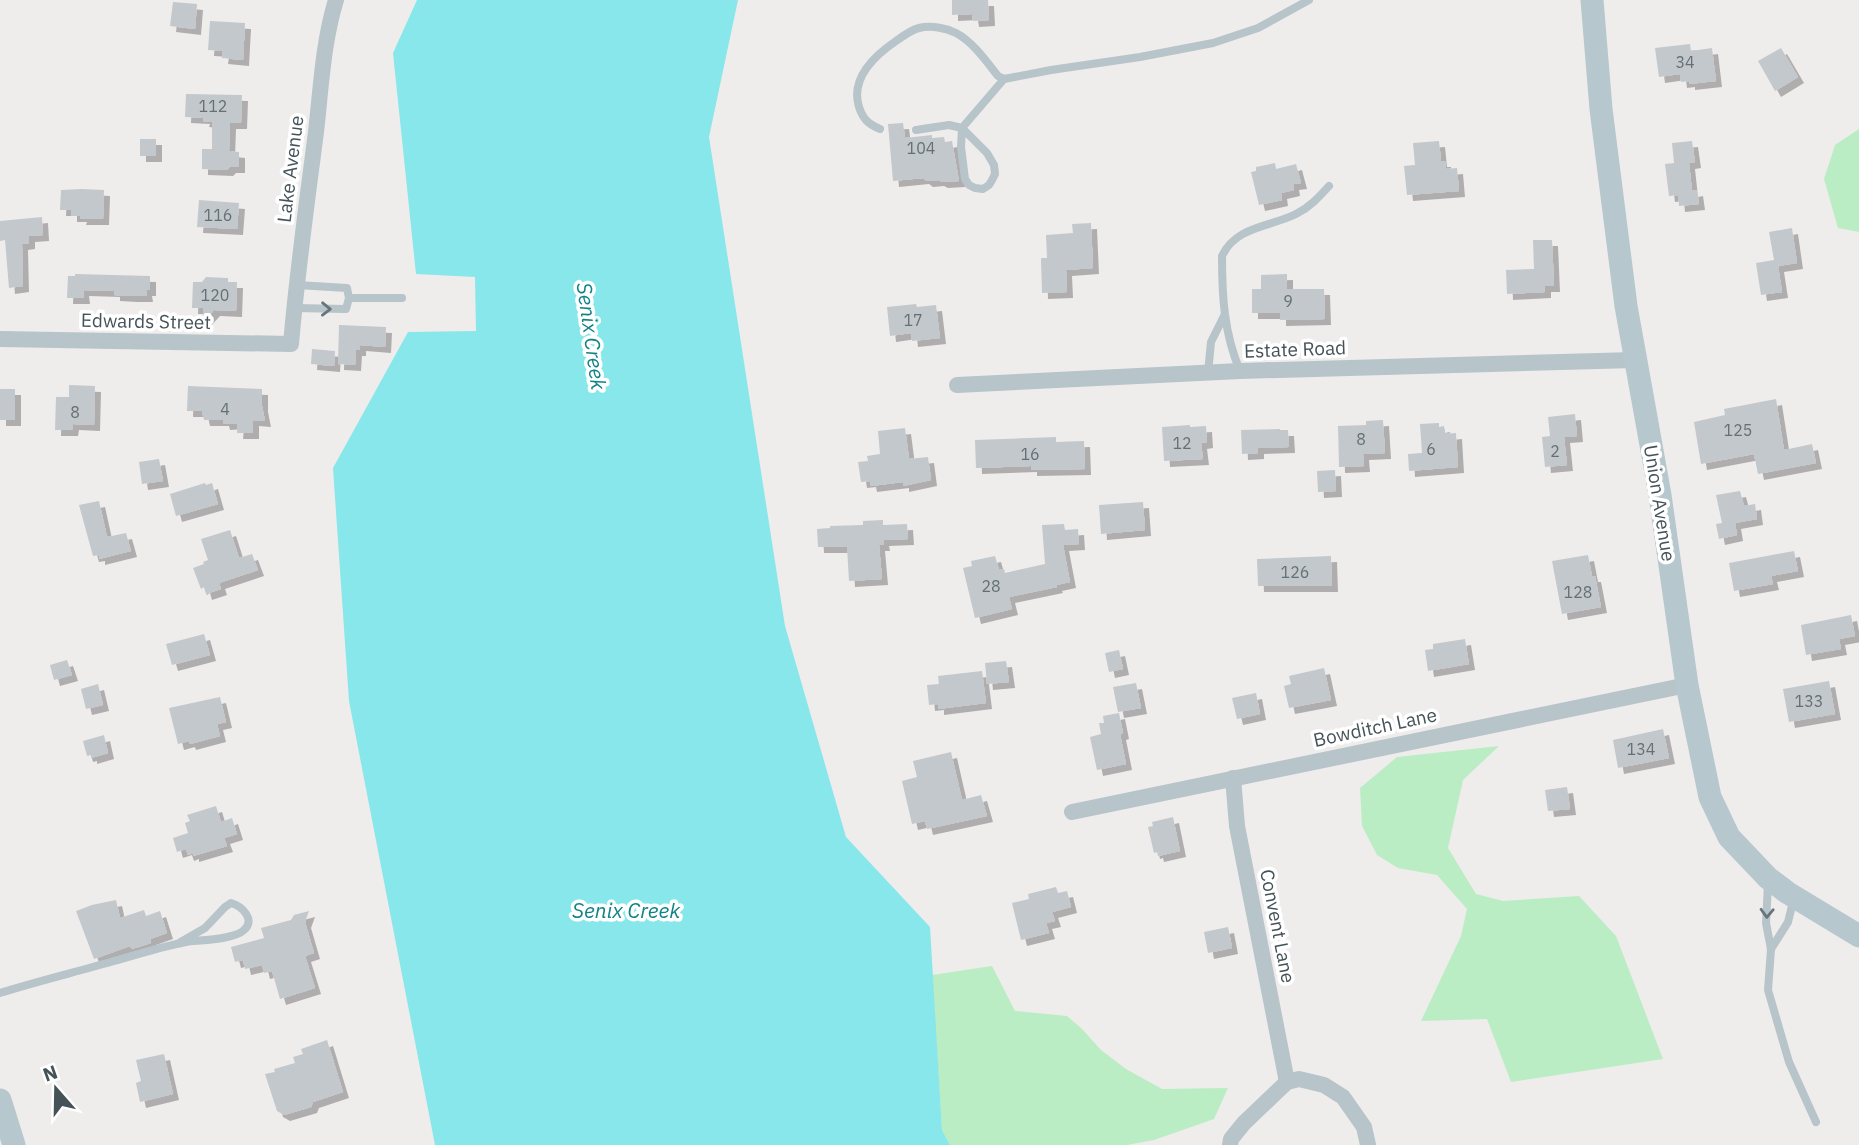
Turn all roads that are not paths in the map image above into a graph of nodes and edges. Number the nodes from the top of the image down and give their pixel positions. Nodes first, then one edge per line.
1 (336, 0) edge
2 (1309, 0) edge
3 (1592, 0) edge
4 (1004, 79) junction
5 (962, 128) junction
6 (880, 129) dead end
7 (916, 130) dead end
8 (1329, 186) dead end
9 (297, 285) junction
10 (349, 298) junction
11 (402, 298) dead end
12 (294, 308) junction
13 (1224, 316) junction
14 (0, 339) edge
15 (291, 344) joint
16 (1635, 359) junction
17 (1240, 371) junction
18 (1208, 373) junction
19 (957, 385) dead end
20 (1687, 685) junction
21 (1233, 778) junction
22 (1072, 812) dead end
23 (1768, 878) junction
24 (1794, 897) junction
25 (1859, 936) edge
26 (179, 943) junction
27 (1771, 949) junction
28 (0, 993) edge
29 (1287, 1082) junction
30 (0, 1100) edge
31 (1816, 1122) dead end
32 (14, 1145) edge
33 (1230, 1145) edge
34 (1368, 1145) edge

1 - 9 street, Lake Avenue
2 - 4 lane
3 - 16 street, Union Avenue
4 - 5 lane
4 - 6 lane
5 - 5 lane
5 - 7 lane
8 - 13 lane
9 - 10 lane
9 - 12 street, Lake Avenue
10 - 11 lane
12 -> 10 lane
12 - 15 street, Lake Avenue
13 - 17 lane
13 - 18 lane
14 - 15 street, Edwards Street
16 - 17 street, Estate Road
16 - 20 street, Union Avenue
17 - 18 street, Estate Road
18 - 19 street, Estate Road
20 - 21 street, Bowditch Lane
20 - 23 street, Union Avenue
21 - 22 street, Bowditch Lane
21 - 29 street, Convent Lane
23 - 24 street, Union Avenue
23 -> 27 lane
24 - 25 street, Union Avenue
24 - 27 lane
26 - 26 lane
26 - 28 lane
27 - 31 lane
29 - 33 street
29 - 34 street
30 - 32 street

